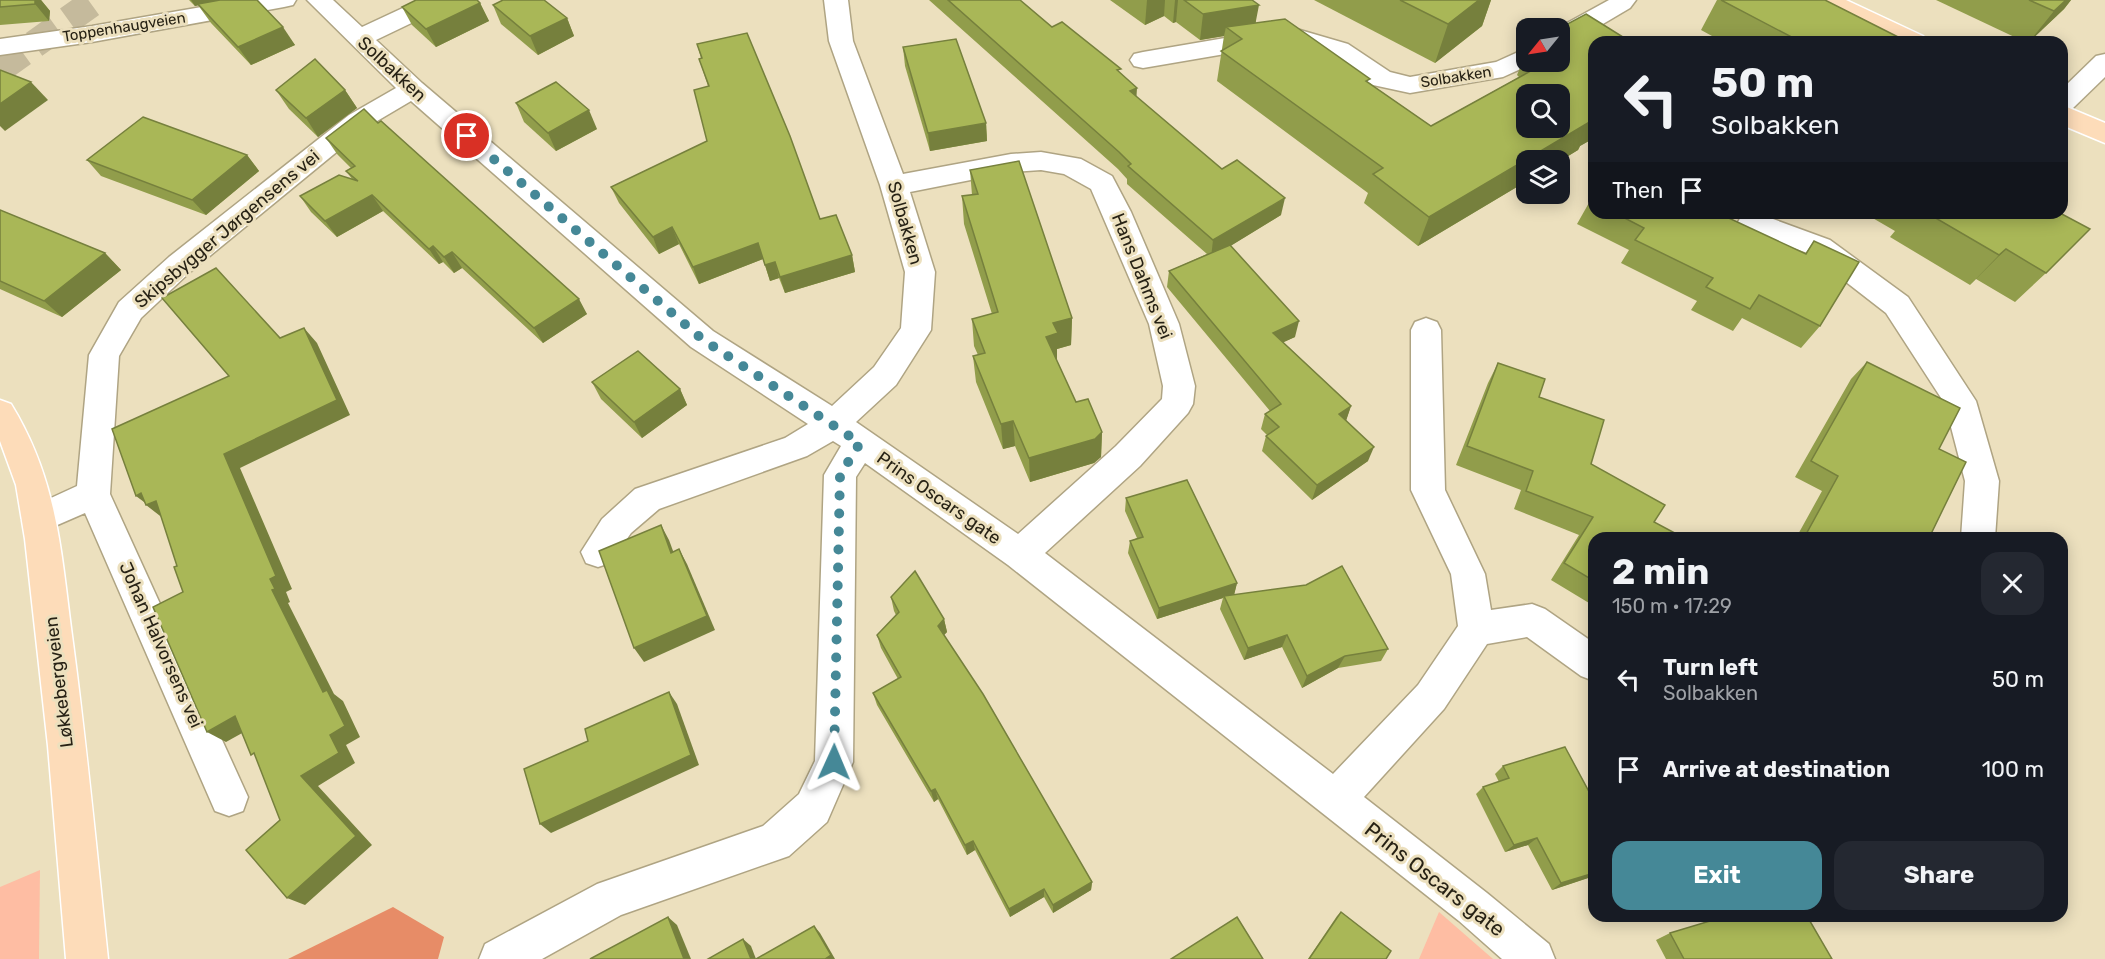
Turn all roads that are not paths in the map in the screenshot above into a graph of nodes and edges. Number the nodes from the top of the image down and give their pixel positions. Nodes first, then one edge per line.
1 (284, 0) edge
2 (319, 0) edge
3 (441, 0) edge
4 (836, 0) edge
5 (1624, 0) edge
6 (1827, 0) edge
7 (1570, 32) edge
8 (1902, 36) edge
9 (358, 38) junction
10 (0, 46) edge
11 (1143, 60) dead end
12 (1516, 62) edge
13 (2105, 62) edge
14 (413, 89) junction
15 (2068, 98) edge
16 (2068, 117) edge
17 (2105, 134) edge
18 (894, 185) junction
19 (1752, 222) dead end
20 (1426, 330) dead end
21 (0, 413) edge
22 (847, 434) junction
23 (93, 494) junction
24 (39, 519) junction
25 (1978, 532) edge
26 (598, 552) edge
27 (1020, 554) junction
28 (1476, 629) junction
29 (1588, 660) edge
30 (229, 797) dead end
31 (1335, 800) junction
32 (87, 959) edge
33 (500, 959) edge
34 (1534, 959) edge

1 - 10 street, Toppenhaugveien
2 - 9 street, Solbakken
3 - 9 street
4 - 18 street, Solbakken
5 - 7 street
6 - 8 main road
9 - 14 street, Solbakken
11 - 12 street, Solbakken
13 - 15 street
14 - 22 street, Solbakken
14 - 23 street, Skipsbygger Jørgensens vei
16 - 17 main road
18 - 22 street, Solbakken
18 - 27 street, Hans Dahms vei
19 - 25 street
20 - 28 street
21 - 24 main road, Løkkebergveien
22 - 26 street, Solbakken
22 - 27 street, Prins Oscars gate
22 - 33 street, Prins Oscars gate
23 - 24 street
23 - 30 street, Johan Halvorsens vei
24 - 32 main road, Løkkebergveien
27 - 31 street, Prins Oscars gate
28 - 29 street
28 - 31 street
31 - 34 street, Prins Oscars gate

